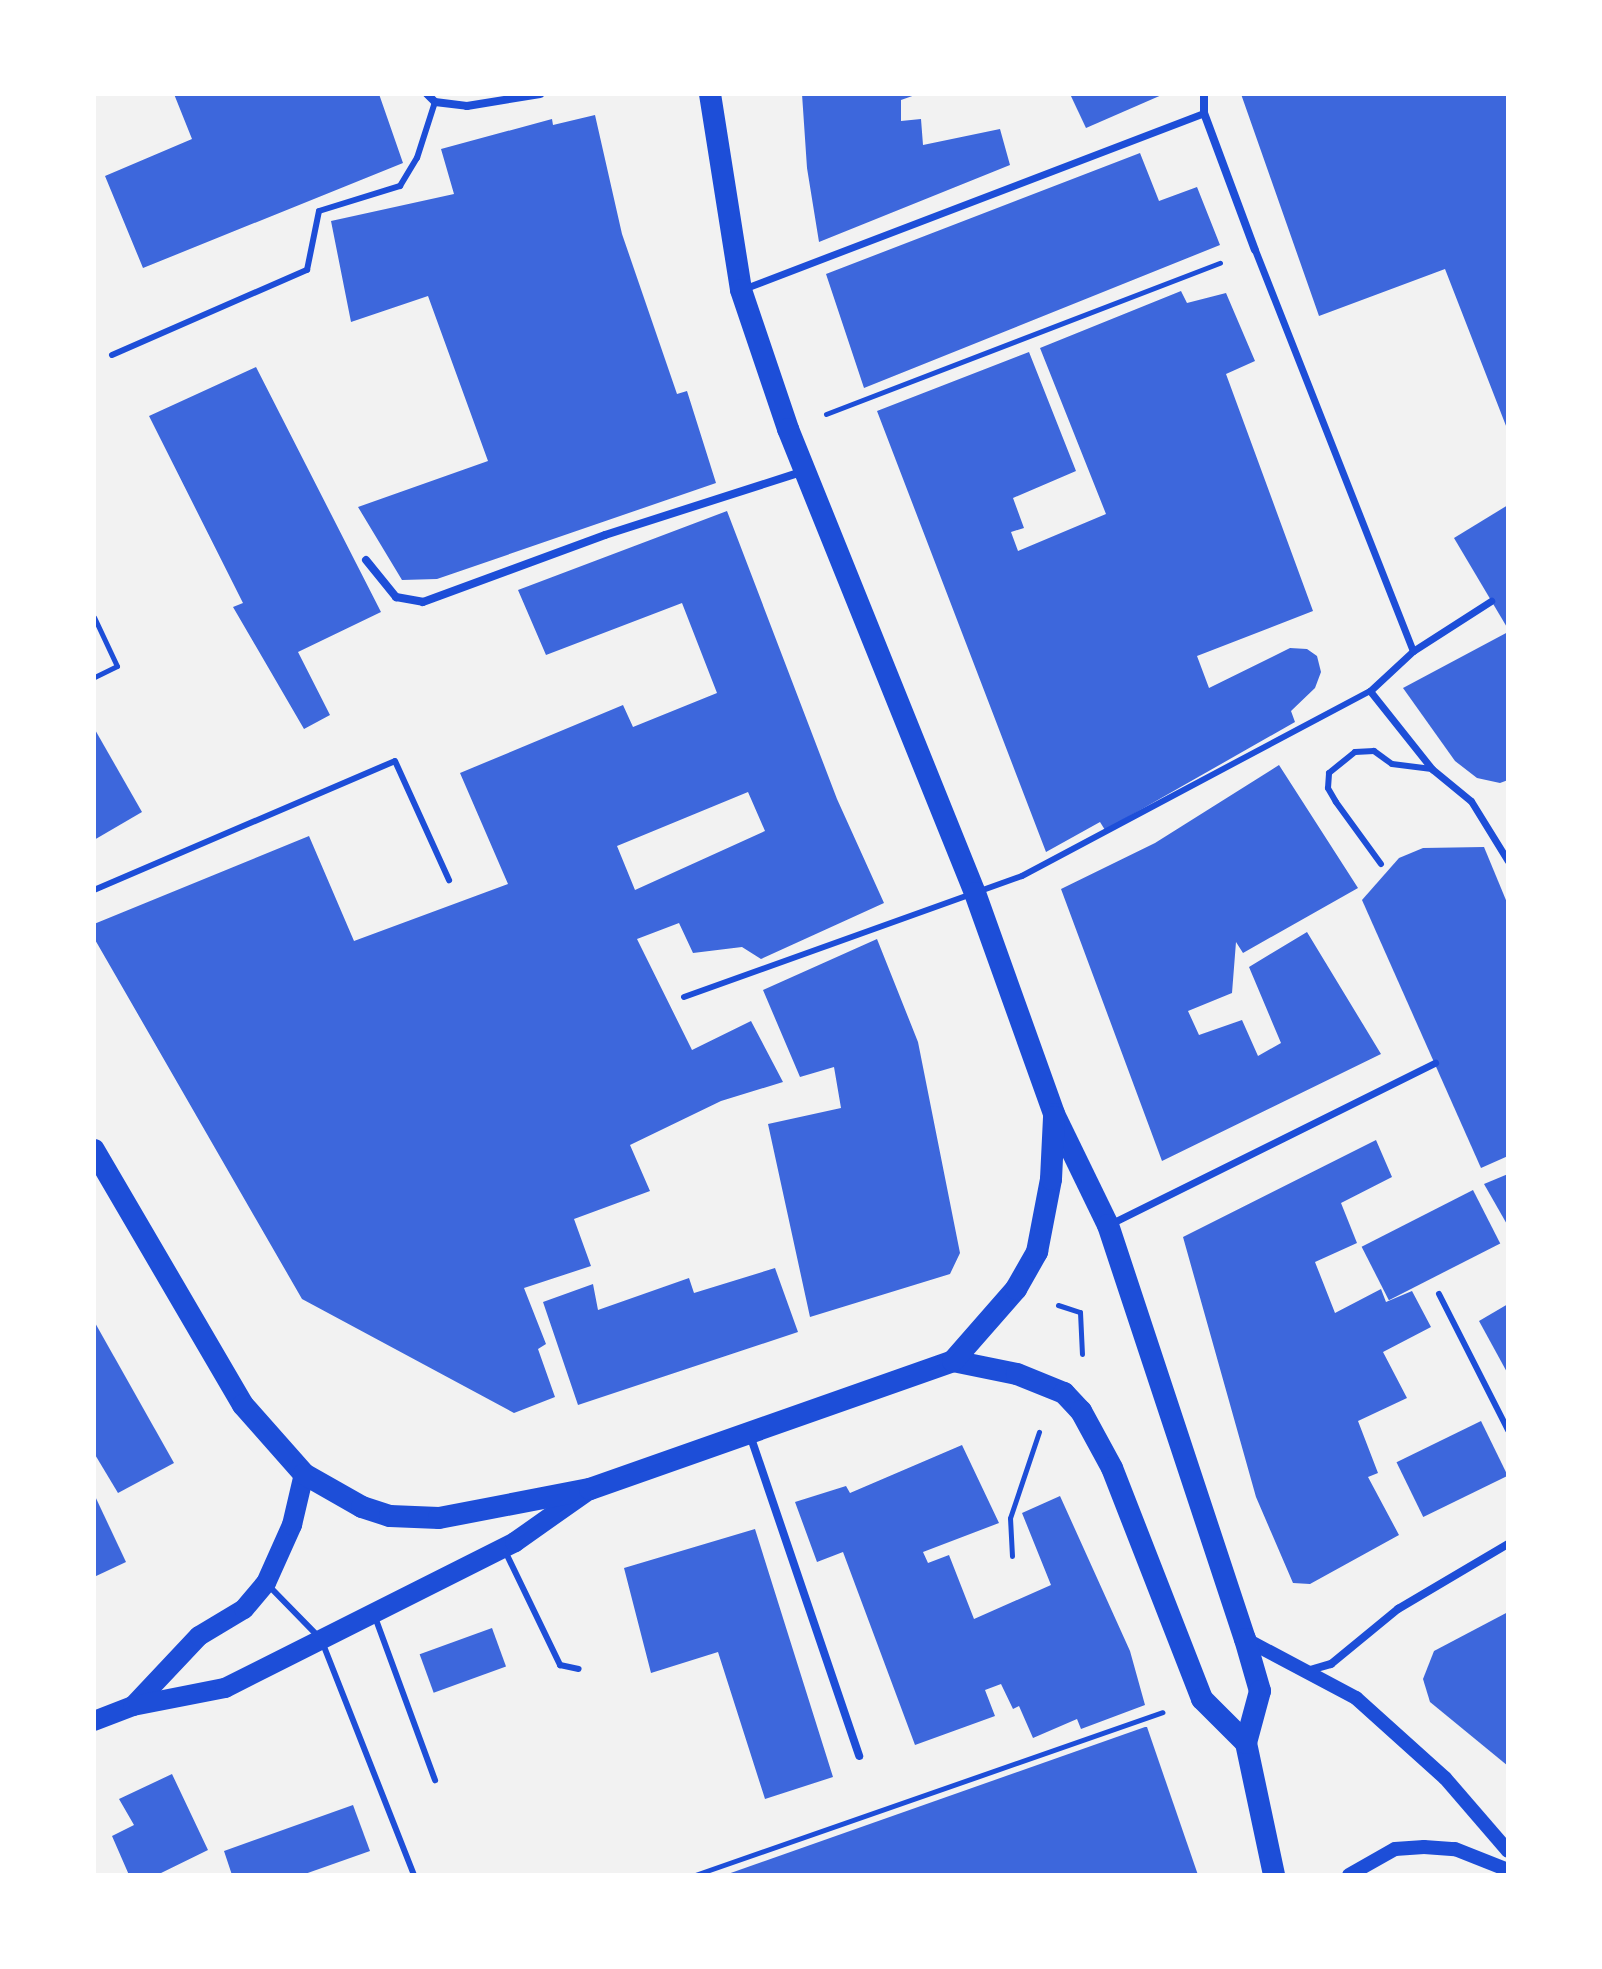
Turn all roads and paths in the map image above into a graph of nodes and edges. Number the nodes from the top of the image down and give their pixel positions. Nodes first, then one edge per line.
1 (427, 94) edge
2 (540, 94) edge
3 (710, 94) edge
4 (1204, 94) edge
5 (435, 102) junction
6 (1204, 113) junction
7 (1255, 250) junction
8 (741, 290) junction
9 (112, 355) dead end
10 (788, 429) junction
11 (805, 471) junction
12 (366, 560) dead end
13 (1491, 601) dead end
14 (94, 617) edge
15 (1413, 651) junction
16 (94, 677) edge
17 (1370, 691) junction
18 (1432, 769) junction
19 (1508, 861) edge
20 (1381, 864) dead end
21 (449, 880) dead end
22 (94, 890) edge
23 (975, 893) junction
24 (684, 997) dead end
25 (1435, 1063) dead end
26 (1054, 1114) junction
27 (94, 1150) edge
28 (1108, 1225) junction
29 (1439, 1294) dead end
30 (1050, 1302) dead end
31 (1082, 1360) dead end
32 (953, 1361) junction
33 (1041, 1423) dead end
34 (1508, 1430) edge
35 (748, 1431) junction
36 (304, 1474) junction
37 (590, 1489) junction
38 (1508, 1544) edge
39 (504, 1548) junction
40 (1012, 1556) dead end
41 (266, 1583) junction
42 (374, 1613) junction
43 (321, 1639) junction
44 (1245, 1639) junction
45 (579, 1669) dead end
46 (1310, 1670) junction
47 (133, 1706) junction
48 (1142, 1718) dead end
49 (94, 1721) edge
50 (1246, 1743) junction
51 (859, 1756) dead end
52 (435, 1780) dead end
53 (1508, 1851) edge
54 (1508, 1870) edge
55 (414, 1875) edge
56 (695, 1875) edge
57 (1274, 1875) edge
58 (1349, 1875) edge

1 - 5 street
2 - 5 street
3 - 8 highway
4 - 6 street
5 - 9 lane
6 - 7 street
6 - 8 street
7 - 10 path
7 - 15 street
8 - 10 highway
10 - 11 highway
11 - 12 street
11 - 23 highway
13 - 15 street
14 - 16 path
15 - 17 street
17 - 18 street
17 - 23 lane
18 - 19 street
18 - 20 lane
21 - 22 lane
23 - 24 lane
23 - 26 highway
25 - 28 street
26 - 28 highway
26 - 32 highway
27 - 36 highway
28 - 44 highway
29 - 34 lane
30 - 31 path
32 - 35 highway
32 - 50 highway
33 - 40 path
35 - 37 highway
35 - 51 street
36 - 37 highway
36 - 41 main road
37 - 39 main road
38 - 46 street
39 - 42 main road
39 - 45 lane
41 - 43 lane
41 - 47 main road
42 - 43 main road
42 - 52 lane
43 - 47 main road
43 - 55 lane
44 - 46 street
44 - 50 highway
46 - 53 street
47 - 49 main road
48 - 56 path
50 - 57 highway
54 - 58 street

